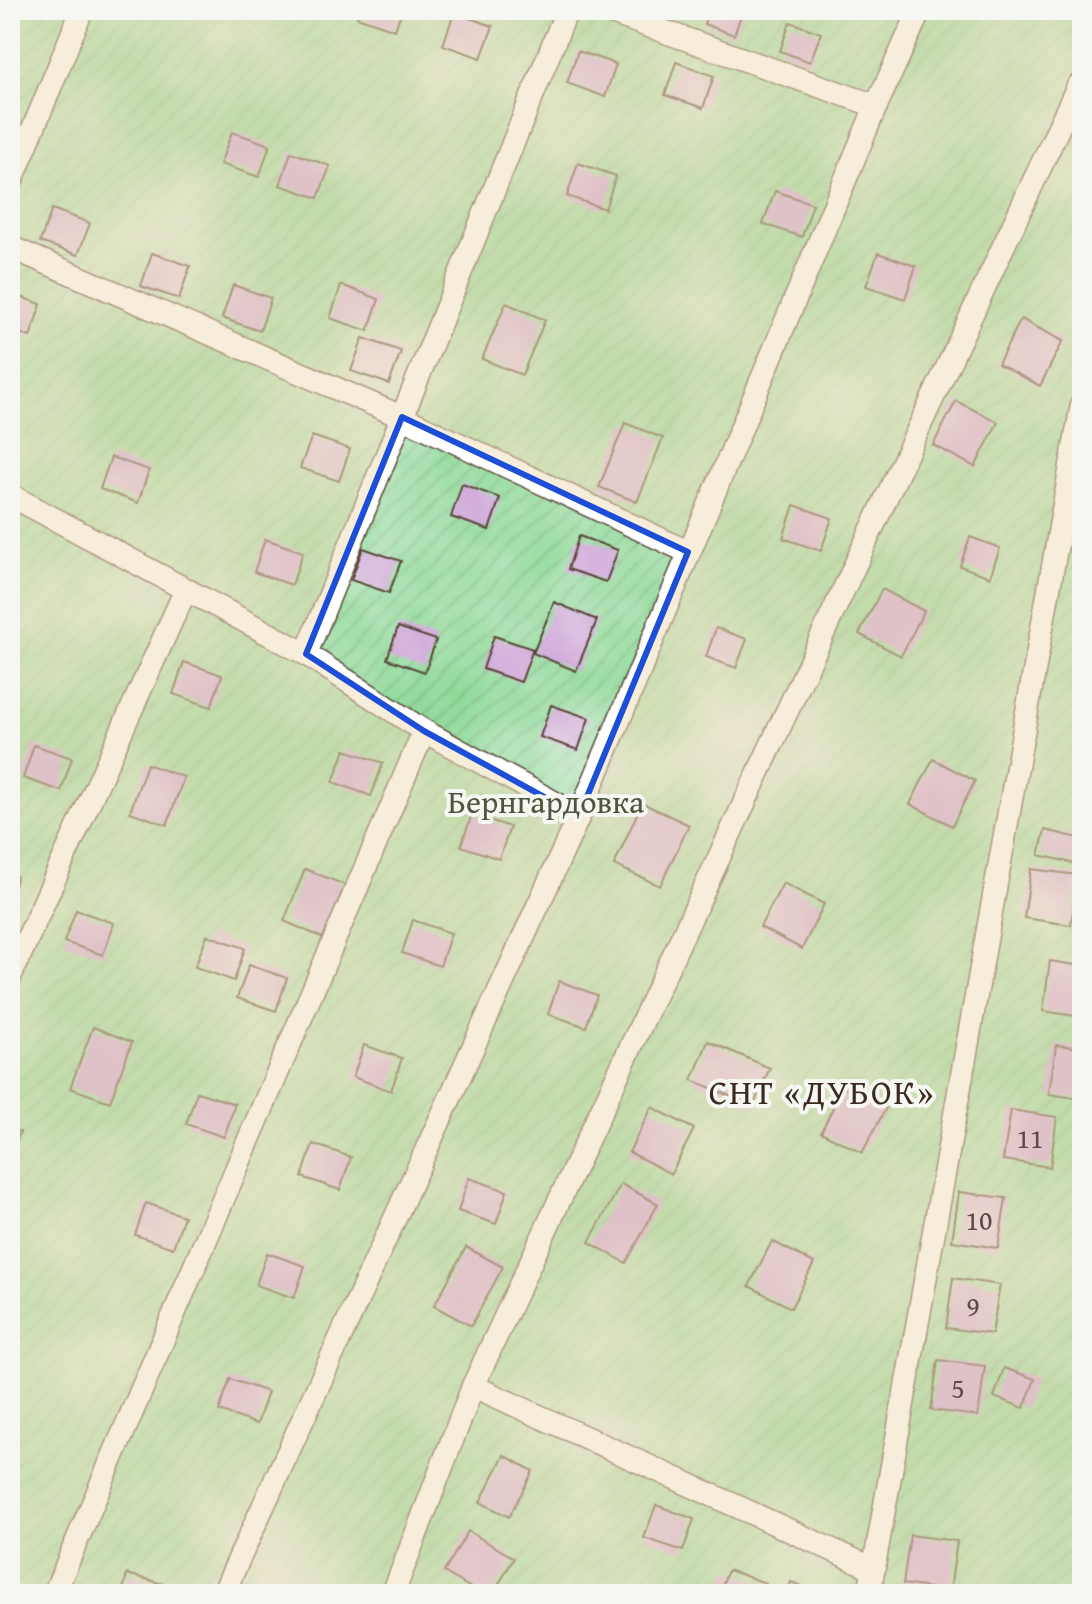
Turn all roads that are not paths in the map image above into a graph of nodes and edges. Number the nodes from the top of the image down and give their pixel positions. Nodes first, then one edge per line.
1 (82, 10) edge
2 (567, 10) edge
3 (603, 10) edge
4 (920, 10) edge
5 (1082, 83) edge
6 (876, 106) junction
7 (10, 185) edge
8 (10, 247) edge
9 (1082, 404) edge
10 (402, 417) junction
11 (10, 495) edge
12 (688, 552) junction
13 (186, 589) junction
14 (306, 654) junction
15 (424, 731) junction
16 (579, 816) junction
17 (10, 977) edge
18 (473, 1386) junction
19 (874, 1569) junction
20 (54, 1594) edge
21 (223, 1594) edge
22 (393, 1594) edge
23 (869, 1594) edge

1 - 7 street
2 - 10 street
3 - 6 street
4 - 6 street
5 - 18 street
6 - 12 street
8 - 10 street
9 - 19 street
10 - 12 street
10 - 14 street
11 - 13 street
12 - 16 street
13 - 14 street
13 - 17 street
14 - 15 street
15 - 16 street
15 - 20 street
16 - 21 street
18 - 19 street
18 - 22 street
19 - 23 street

